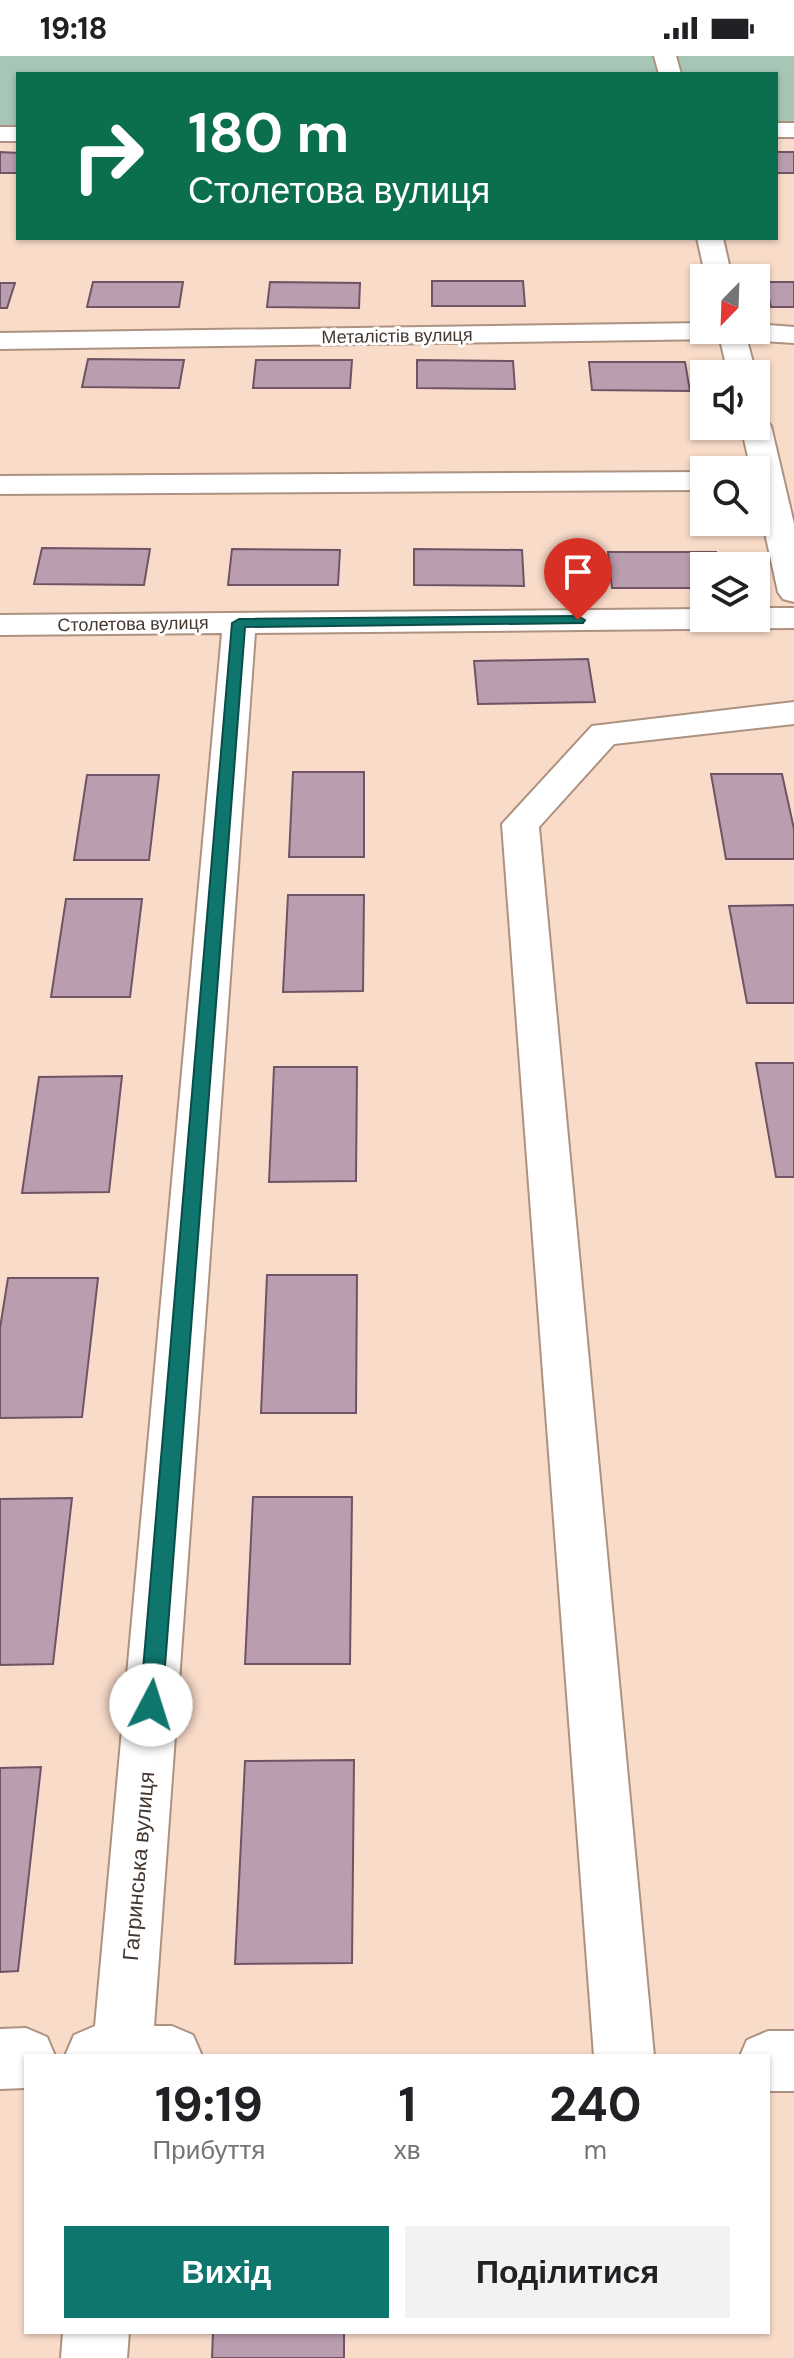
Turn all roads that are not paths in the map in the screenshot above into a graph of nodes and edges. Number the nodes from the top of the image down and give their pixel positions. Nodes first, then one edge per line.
1 (710, 240) edge
2 (716, 264) edge
3 (690, 331) edge
4 (770, 333) edge
5 (794, 335) edge
6 (0, 341) edge
7 (690, 481) edge
8 (0, 485) edge
9 (770, 506) edge
10 (794, 592) edge
11 (794, 618) edge
12 (239, 623) junction
13 (0, 625) edge
14 (794, 713) edge
15 (122, 2054) edge
16 (624, 2054) edge
17 (24, 2058) edge
18 (0, 2059) edge
19 (770, 2061) edge
20 (794, 2061) edge
21 (96, 2334) edge
22 (94, 2358) edge

1 - 2 street
3 - 6 street, Металістів вулиця
4 - 5 street, Металістів вулиця
7 - 8 street
9 - 10 street
11 - 12 street, Столетова вулиця
12 - 13 street, Столетова вулиця
12 - 15 street, Гагринська вулиця
14 - 16 street
17 - 18 street
19 - 20 street
21 - 22 street

